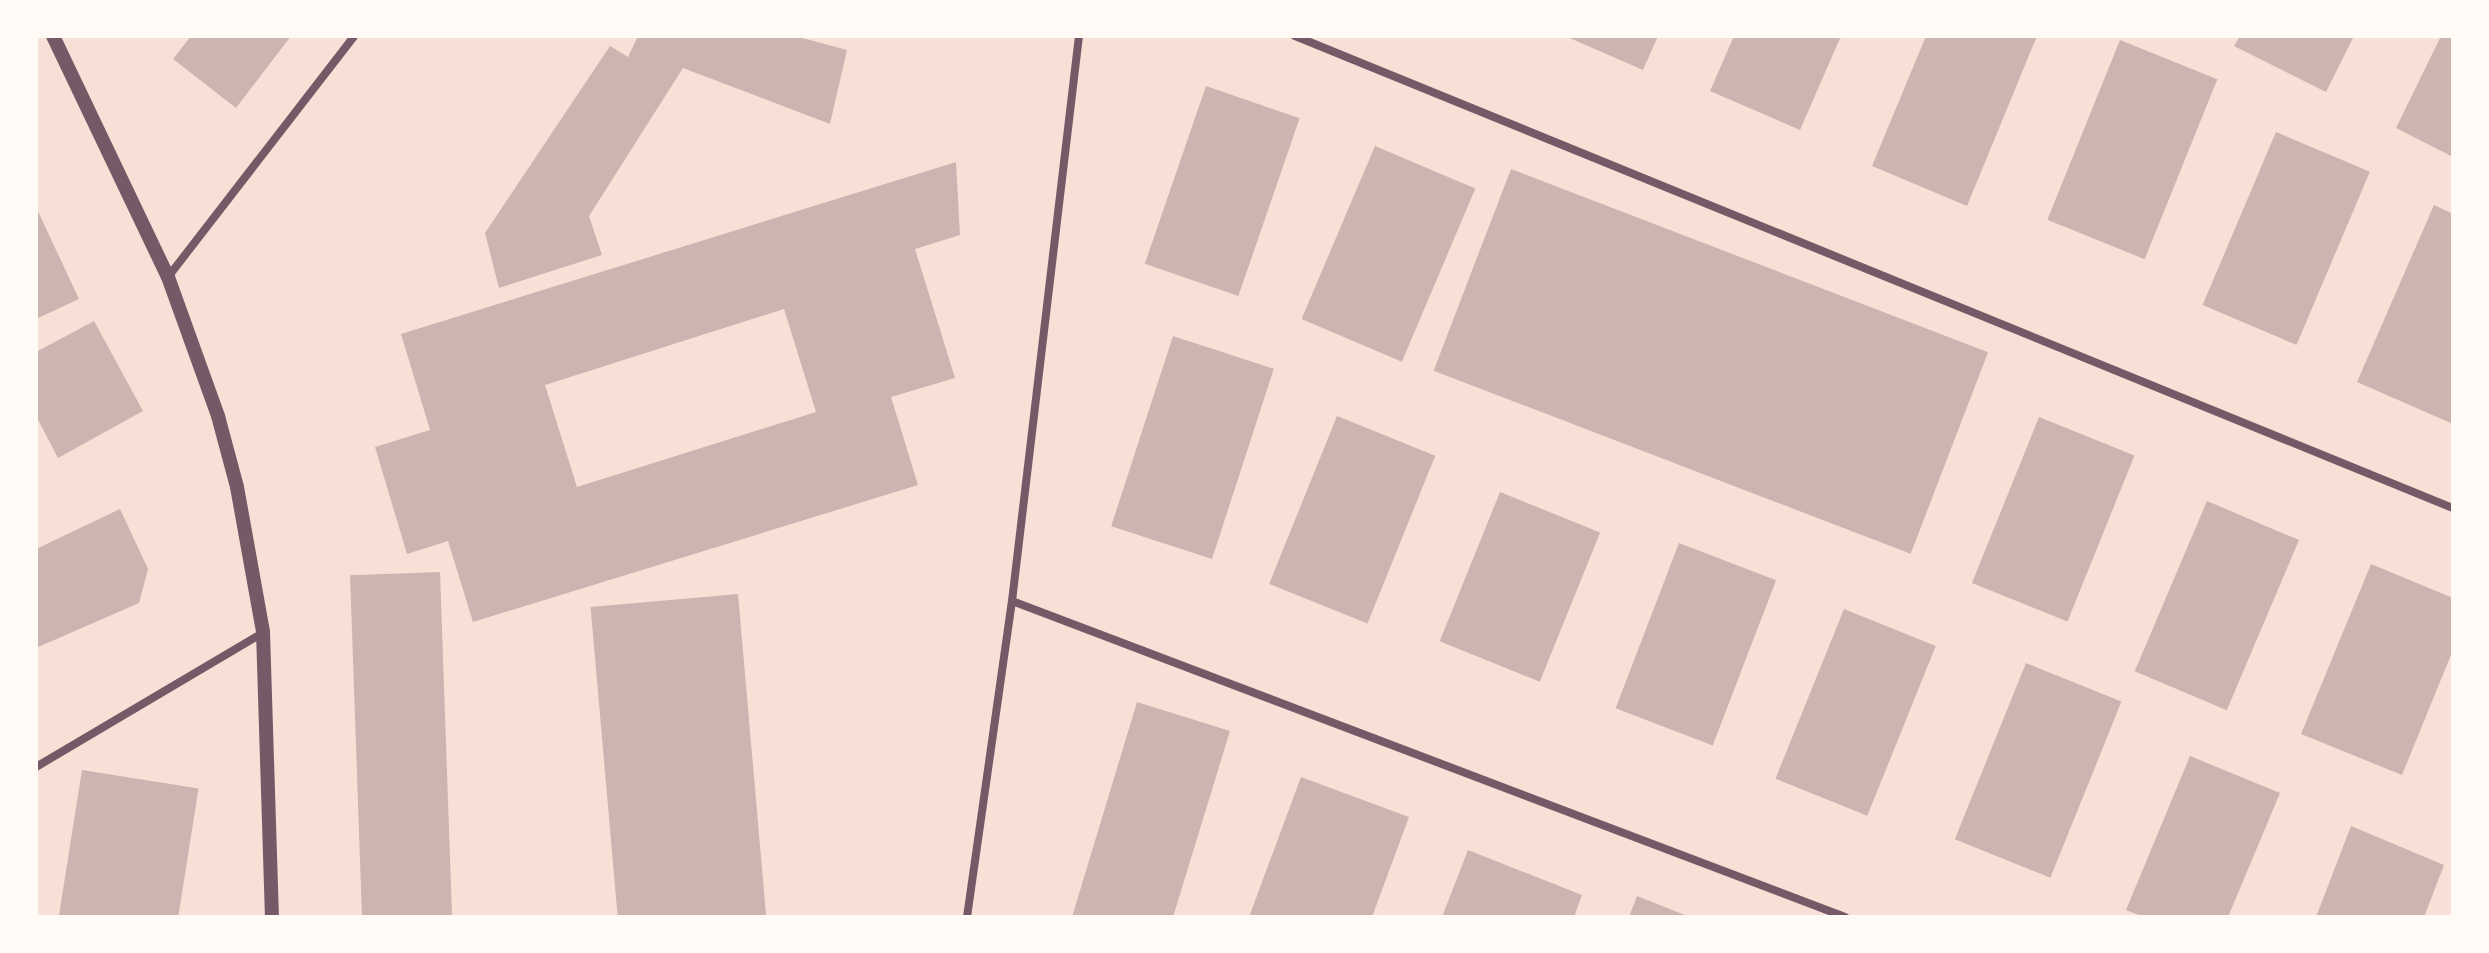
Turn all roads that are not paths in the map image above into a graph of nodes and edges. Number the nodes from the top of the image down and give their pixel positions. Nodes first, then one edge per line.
1 (53, 36) edge
2 (354, 36) edge
3 (1079, 36) edge
4 (1295, 36) edge
5 (168, 277) junction
6 (2453, 508) edge
7 (1012, 601) junction
8 (263, 632) junction
9 (36, 767) edge
10 (272, 917) edge
11 (967, 917) edge
12 (1845, 917) edge

1 - 5 street
2 - 5 street
3 - 7 street
4 - 6 street
5 - 8 street
7 - 11 street
7 - 12 street
8 - 9 street
8 - 10 street

